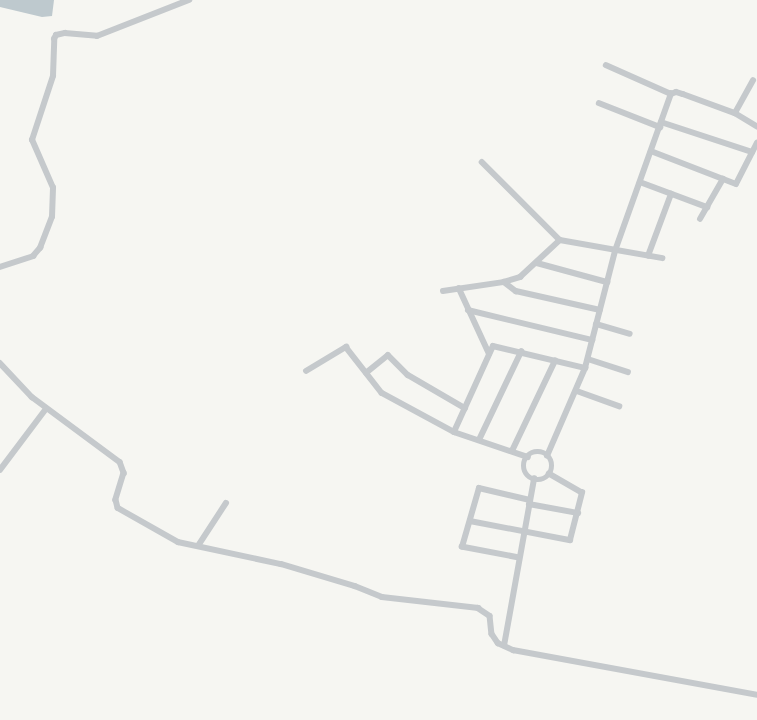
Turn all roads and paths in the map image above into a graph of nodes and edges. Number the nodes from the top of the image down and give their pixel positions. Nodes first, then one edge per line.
1 (189, 0) edge
2 (606, 65) dead end
3 (753, 81) dead end
4 (671, 94) junction
5 (599, 103) dead end
6 (735, 113) junction
7 (660, 124) junction
8 (757, 126) edge
9 (757, 143) edge
10 (651, 151) junction
11 (752, 152) junction
12 (482, 162) dead end
13 (723, 179) junction
14 (640, 182) junction
15 (671, 194) junction
16 (707, 208) junction
17 (700, 219) dead end
18 (560, 240) junction
19 (615, 252) junction
20 (648, 256) junction
21 (662, 258) dead end
22 (537, 263) junction
23 (0, 267) edge
24 (504, 282) junction
25 (607, 282) junction
26 (459, 288) junction
27 (444, 291) dead end
28 (468, 310) junction
29 (600, 310) junction
30 (596, 324) junction
31 (630, 334) dead end
32 (592, 340) junction
33 (521, 352) junction
34 (490, 353) junction
35 (588, 359) junction
36 (555, 361) junction
37 (0, 363) edge
38 (585, 368) junction
39 (306, 371) dead end
40 (628, 372) dead end
41 (366, 373) junction
42 (577, 391) junction
43 (619, 406) dead end
44 (465, 408) junction
45 (46, 409) junction
46 (454, 432) junction
47 (479, 440) junction
48 (512, 451) junction
49 (547, 456) junction
50 (528, 457) junction
51 (0, 470) edge
52 (549, 474) junction
53 (534, 479) junction
54 (529, 502) junction
55 (226, 503) dead end
56 (578, 513) junction
57 (470, 521) junction
58 (524, 531) junction
59 (198, 546) junction
60 (519, 558) junction
61 (504, 646) junction
62 (757, 695) edge

1 - 23 street
2 - 4 street
3 - 6 street
4 - 6 street
4 - 7 street
5 - 7 street
6 - 8 street
7 - 10 street
7 - 11 street
9 - 11 street
10 - 13 street
10 - 14 street
11 - 13 street
12 - 18 street
13 - 16 street
14 - 15 street
14 - 19 street
15 - 16 street
15 - 20 street
16 - 17 street
18 - 19 street
18 - 22 street
19 - 20 street
19 - 25 street
20 - 21 street
22 - 24 street
22 - 25 street
24 - 26 street
24 - 29 street
25 - 29 street
26 - 27 street
26 - 28 street
28 - 32 street
28 - 34 street
29 - 30 street
30 - 31 street
30 - 32 street
32 - 35 street
33 - 34 street
33 - 36 street
33 - 47 street
34 - 44 street
35 - 38 street
35 - 40 street
36 - 38 street
36 - 48 street
37 - 45 street
38 - 42 street
39 - 41 street
41 - 44 street
41 - 46 street
42 - 43 street
42 - 49 street
44 - 46 street
45 - 51 street
45 - 59 street
46 - 47 street
47 - 48 street
48 - 50 street
49 - 50 street
49 - 52 street
50 - 53 street
52 - 53 street
52 - 56 street
53 - 54 street
54 - 56 street
54 - 57 street
54 - 58 street
55 - 59 street
56 - 58 street
57 - 58 street
57 - 60 street
58 - 60 street
59 - 61 street
60 - 61 street
61 - 62 street

